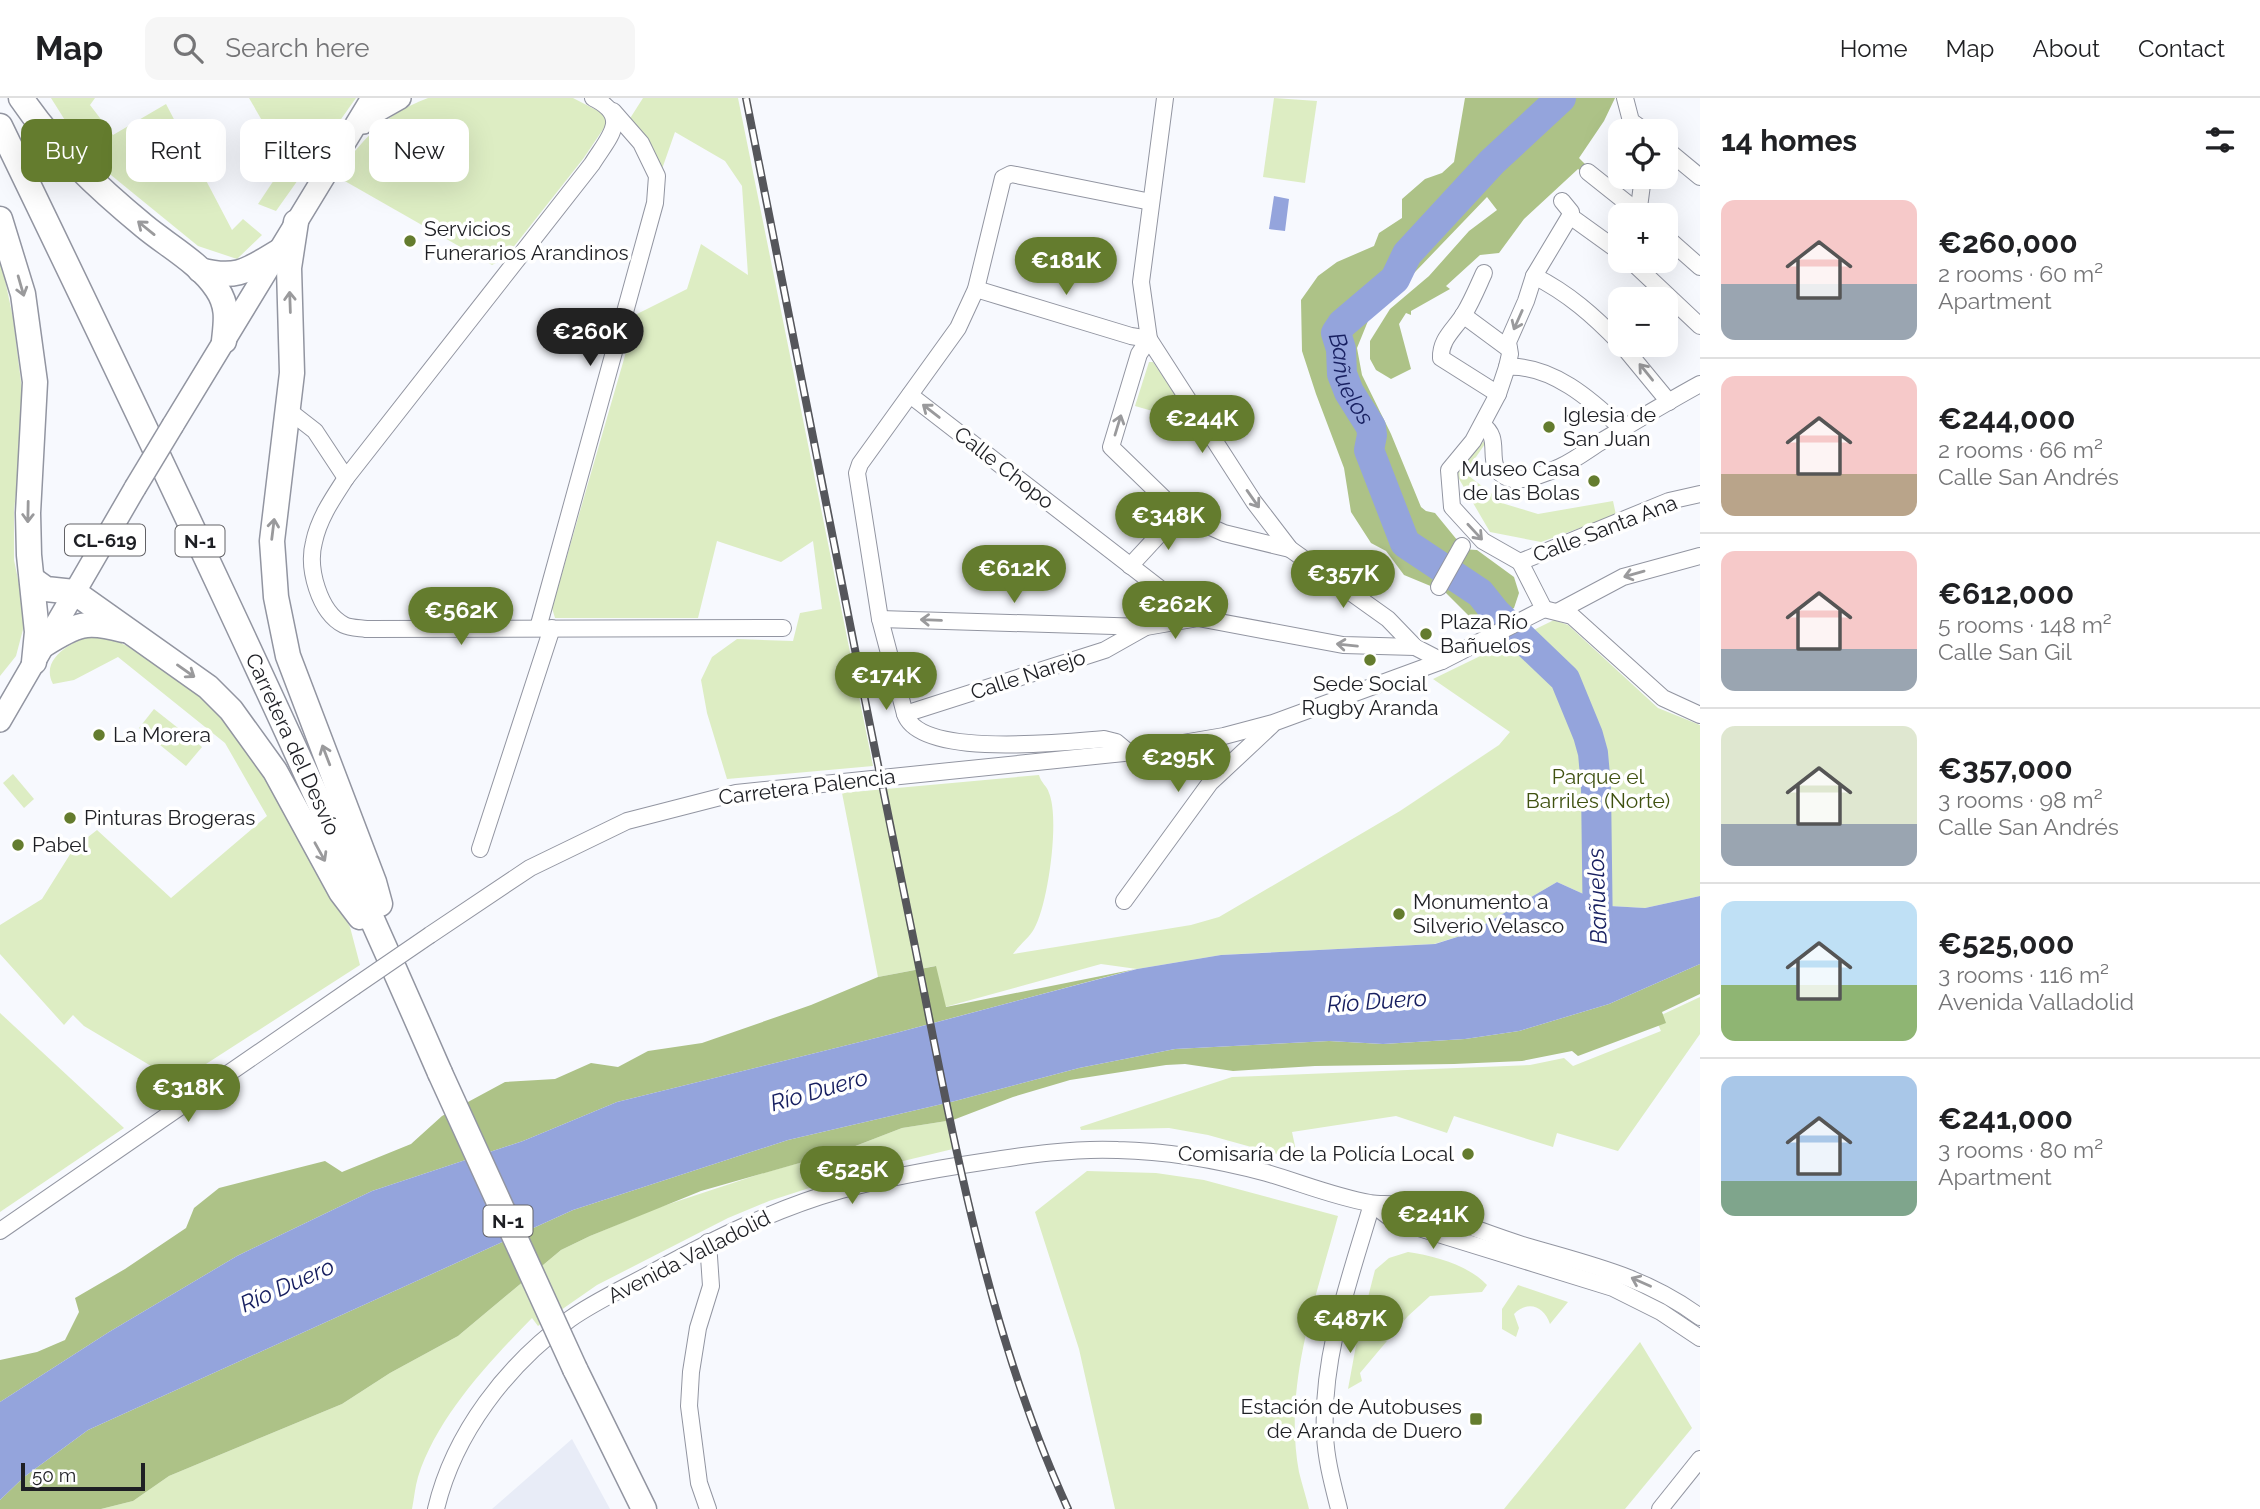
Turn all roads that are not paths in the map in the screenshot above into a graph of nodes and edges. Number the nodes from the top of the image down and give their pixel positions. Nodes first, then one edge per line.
1 (21, 98) edge
2 (372, 98) edge
3 (400, 98) edge
4 (593, 98) edge
5 (1165, 98) edge
6 (1625, 98) edge
7 (613, 111) junction
8 (1630, 119) edge
9 (0, 126) edge
10 (355, 127) edge
11 (355, 131) edge
12 (1678, 159) edge
13 (1588, 173) dead end
14 (1700, 177) edge
15 (321, 182) edge
16 (1562, 201) dead end
17 (1151, 202) junction
18 (1625, 203) edge
19 (1570, 216) junction
20 (0, 219) edge
21 (296, 222) junction
22 (1608, 240) edge
23 (1678, 248) edge
24 (278, 252) junction
25 (1700, 267) edge
26 (200, 270) junction
27 (1484, 272) dead end
28 (1644, 273) edge
29 (1534, 276) junction
30 (976, 289) junction
31 (1463, 316) junction
32 (1700, 326) edge
33 (1608, 331) edge
34 (1149, 339) junction
35 (224, 341) junction
36 (1509, 349) junction
37 (1632, 357) edge
38 (1507, 367) junction
39 (1700, 384) edge
40 (1498, 394) junction
41 (910, 395) junction
42 (1669, 401) junction
43 (288, 410) junction
44 (1482, 425) junction
45 (1622, 429) junction
46 (346, 478) junction
47 (1700, 494) edge
48 (1179, 513) junction
49 (1462, 546) dead end
50 (1290, 549) junction
51 (1700, 556) edge
52 (1520, 562) junction
53 (1130, 566) junction
54 (32, 579) junction
55 (1438, 587) dead end
56 (74, 592) junction
57 (1544, 612) junction
58 (1198, 618) junction
59 (880, 619) junction
60 (1146, 627) junction
61 (545, 628) junction
62 (783, 628) dead end
63 (130, 632) junction
64 (1415, 647) junction
65 (40, 653) junction
66 (1442, 661) junction
67 (905, 714) junction
68 (1700, 715) edge
69 (0, 721) edge
70 (1273, 723) junction
71 (1128, 752) junction
72 (480, 849) dead end
73 (1124, 901) dead end
74 (396, 971) junction
75 (1372, 1204) junction
76 (0, 1231) edge
77 (708, 1242) junction
78 (1698, 1313) edge
79 (1700, 1338) edge
80 (1700, 1459) edge
81 (436, 1509) edge
82 (644, 1509) edge
83 (708, 1509) edge
84 (1339, 1509) edge
85 (1660, 1509) edge

26 -> 1 highway
2 - 10 main road, CL-619
3 - 11 main road, CL-619
4 - 7 street
5 - 17 street
6 - 8 street
7 - 46 street
7 - 61 street
9 - 74 highway, Carretera del Desvío / N-1
12 - 14 street
13 - 18 street
15 - 21 main road, CL-619
16 - 19 street
17 - 30 street
17 - 34 street
19 - 22 street
19 - 29 street
20 -> 54 highway
21 - 24 main road, CL-619
43 -> 21 highway, N-1
23 - 25 street
24 - 26 highway
24 - 35 main road, CL-619
26 - 35 highway
27 - 31 street
28 - 32 street
29 - 33 street
29 -> 36 street
30 - 34 street
30 - 41 street
31 - 36 street
31 - 40 street
48 -> 34 street
34 -> 50 street
35 - 56 main road, CL-619, bridge
36 - 38 street
42 -> 37 street
38 - 40 street
38 - 45 street
39 - 42 street
40 - 44 street
53 -> 41 street, Calle Chopo
41 - 59 street
42 - 45 street
43 - 46 street
74 -> 43 highway, N-1
44 - 45 street
44 -> 52 street
46 - 61 street
47 - 52 street, Calle Santa Ana
48 - 50 street
48 - 53 street
49 - 55 street
50 - 64 street
51 -> 57 street, Carretera Palencia
52 - 57 street, Calle Santa Ana
53 - 58 street, Calle Chopo
54 - 56 highway, N-1
54 - 65 highway
56 - 63 highway, N-1
56 - 65 main road, CL-619
57 - 66 street, Carretera Palencia
57 - 68 street
58 - 60 street
64 -> 58 street
60 -> 59 street
59 - 67 street
60 - 67 street, Calle Narejo
61 - 62 street
61 - 72 street
63 - 65 highway
63 -> 74 highway, N-1
64 - 66 street
65 - 69 main road, CL-619
66 - 70 street, Carretera Palencia
67 - 71 street
70 - 71 street, Carretera Palencia
70 - 73 street
71 - 76 street, Carretera Palencia, bridge
74 - 82 highway, Carretera del Desvío / N-1, bridge
75 - 77 street, Avenida Valladolid
78 -> 75 street
75 - 79 street
75 - 84 street
77 - 81 street, Avenida Valladolid
77 - 83 street
80 - 85 street

